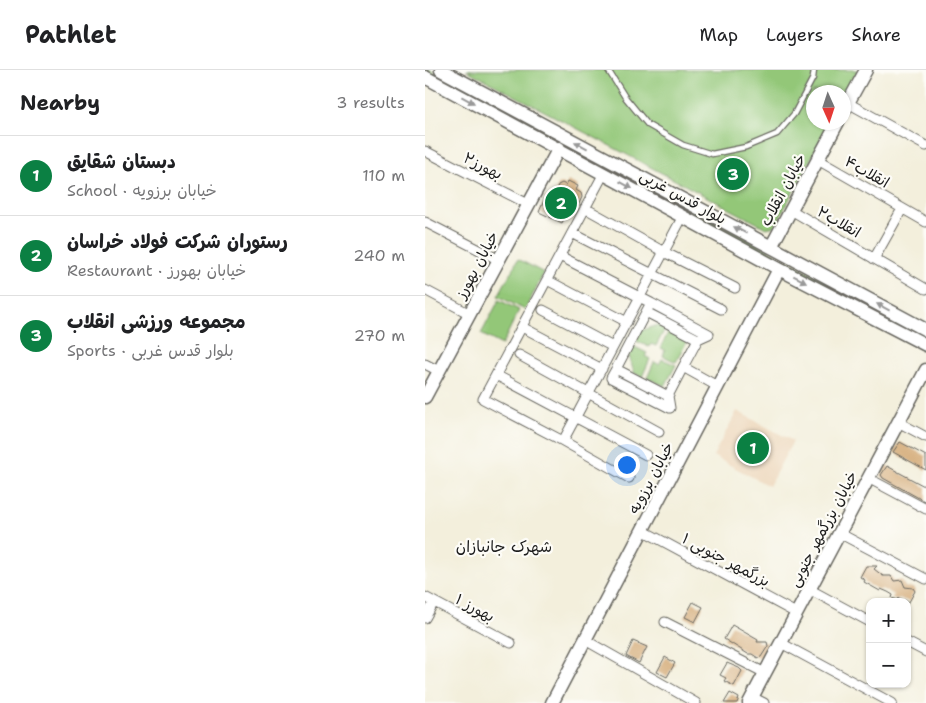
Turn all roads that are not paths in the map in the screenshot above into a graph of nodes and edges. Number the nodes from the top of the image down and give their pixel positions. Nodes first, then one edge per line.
1 (441, 70) edge
2 (609, 70) edge
3 (814, 70) edge
4 (866, 70) edge
5 (426, 79) edge
6 (851, 98) edge
7 (851, 109) edge
8 (834, 130) edge
9 (926, 146) edge
10 (559, 148) junction
11 (425, 151) edge
12 (818, 160) junction
13 (603, 173) junction
14 (683, 200) junction
15 (528, 204) junction
16 (585, 208) junction
17 (902, 208) junction
18 (791, 210) junction
19 (680, 214) junction
20 (425, 222) edge
21 (926, 222) edge
22 (572, 233) junction
23 (771, 246) junction
24 (664, 252) junction
25 (560, 256) junction
26 (874, 258) junction
27 (499, 260) junction
28 (779, 269) junction
29 (652, 274) junction
30 (547, 280) junction
31 (735, 288) dead end
32 (926, 289) edge
33 (425, 290) edge
34 (640, 297) junction
35 (651, 303) junction
36 (721, 309) dead end
37 (543, 310) dead end
38 (646, 312) junction
39 (470, 314) junction
40 (627, 322) junction
41 (522, 327) junction
42 (926, 330) edge
43 (698, 339) junction
44 (926, 344) edge
45 (613, 347) junction
46 (519, 355) dead end
47 (425, 364) edge
48 (683, 367) junction
49 (602, 369) junction
50 (926, 370) edge
51 (439, 371) junction
52 (496, 375) junction
53 (717, 386) junction
54 (588, 394) junction
55 (425, 397) edge
56 (575, 418) junction
57 (898, 422) junction
58 (659, 432) dead end
59 (926, 437) edge
60 (563, 441) junction
61 (646, 456) dead end
62 (629, 478) dead end
63 (868, 478) junction
64 (926, 509) edge
65 (642, 530) junction
66 (839, 533) junction
67 (926, 579) edge
68 (809, 589) junction
69 (425, 597) edge
70 (434, 602) junction
71 (796, 614) junction
72 (425, 618) edge
73 (866, 620) edge
74 (665, 622) dead end
75 (585, 640) junction
76 (511, 643) dead end
77 (781, 643) junction
78 (909, 643) edge
79 (926, 652) edge
80 (765, 673) junction
81 (750, 700) edge
82 (552, 703) edge
83 (696, 703) edge
84 (764, 703) edge
85 (892, 703) edge

14 -> 1 main road, بلوار قدس غربی
2 - 3 lane
4 - 6 main road
5 -> 10 main road, بلوار قدس غربی
7 - 9 street
8 - 12 main road, خیابان انقلاب
10 - 13 main road, بلوار قدس غربی
10 - 15 main road, خیابان بهورز
11 - 15 street, بهورز۲
12 - 17 street, انقلاب۴
12 - 18 main road, خیابان انقلاب
13 - 16 street
13 -> 19 main road, بلوار قدس غربی
14 - 19 main road
23 -> 14 main road, بلوار قدس غربی
15 - 27 main road, خیابان بهورز
16 - 22 street
16 - 24 street
17 - 21 street, انقلاب۴
17 - 26 street
18 - 23 main road, خیابان انقلاب
18 - 26 street, انقلاب۲
19 - 24 street
19 - 28 main road, بلوار قدس غربی
20 - 27 street
22 - 25 street
22 - 29 street
42 -> 23 main road, بلوار قدس غربی
24 - 29 street
24 - 31 street
25 - 30 street
25 - 34 street
26 - 32 street, انقلاب۲
27 - 39 main road, خیابان بهورز
28 -> 44 main road, بلوار قدس غربی
28 - 53 main road, خیابان برزویه
29 - 34 street
29 - 36 street
30 - 40 street
30 - 41 street
33 - 39 street
34 - 35 street
34 - 40 street
35 - 38 street
35 - 43 street
37 - 45 street
38 - 43 street
38 - 48 street
39 - 51 main road, خیابان بهورز
40 - 45 street
41 - 49 street
41 - 52 street
43 - 48 street
45 - 49 street
46 - 54 street
47 - 51 street
48 - 53 street
49 - 54 street
50 - 57 main road, خیابان بزرگمهر جنوبی
51 - 55 main road, خیابان بهورز
52 - 56 street
52 - 60 street
53 - 65 main road, خیابان برزویه
54 - 56 street
54 - 58 street
56 - 60 street
56 - 61 street
57 - 59 street
57 - 63 main road, خیابان بزرگمهر جنوبی
60 - 62 street
63 - 64 street
63 - 66 main road, خیابان بزرگمهر جنوبی
65 - 71 street, بزرگمهر جنوبی ۱
65 - 75 main road, خیابان برزویه
66 - 67 street
66 - 68 main road, خیابان بزرگمهر جنوبی
68 - 71 main road, خیابان بزرگمهر جنوبی
68 - 73 street
69 - 70 street, بهورز ۱
70 - 72 street
70 - 76 street, بهورز ۱
71 - 77 main road, خیابان بزرگمهر جنوبی
74 - 80 street
75 - 82 main road, خیابان برزویه
75 - 83 street
77 - 80 main road, خیابان بزرگمهر جنوبی
77 - 85 street
78 - 79 street
80 - 81 main road, خیابان بزرگمهر جنوبی
81 - 84 street

